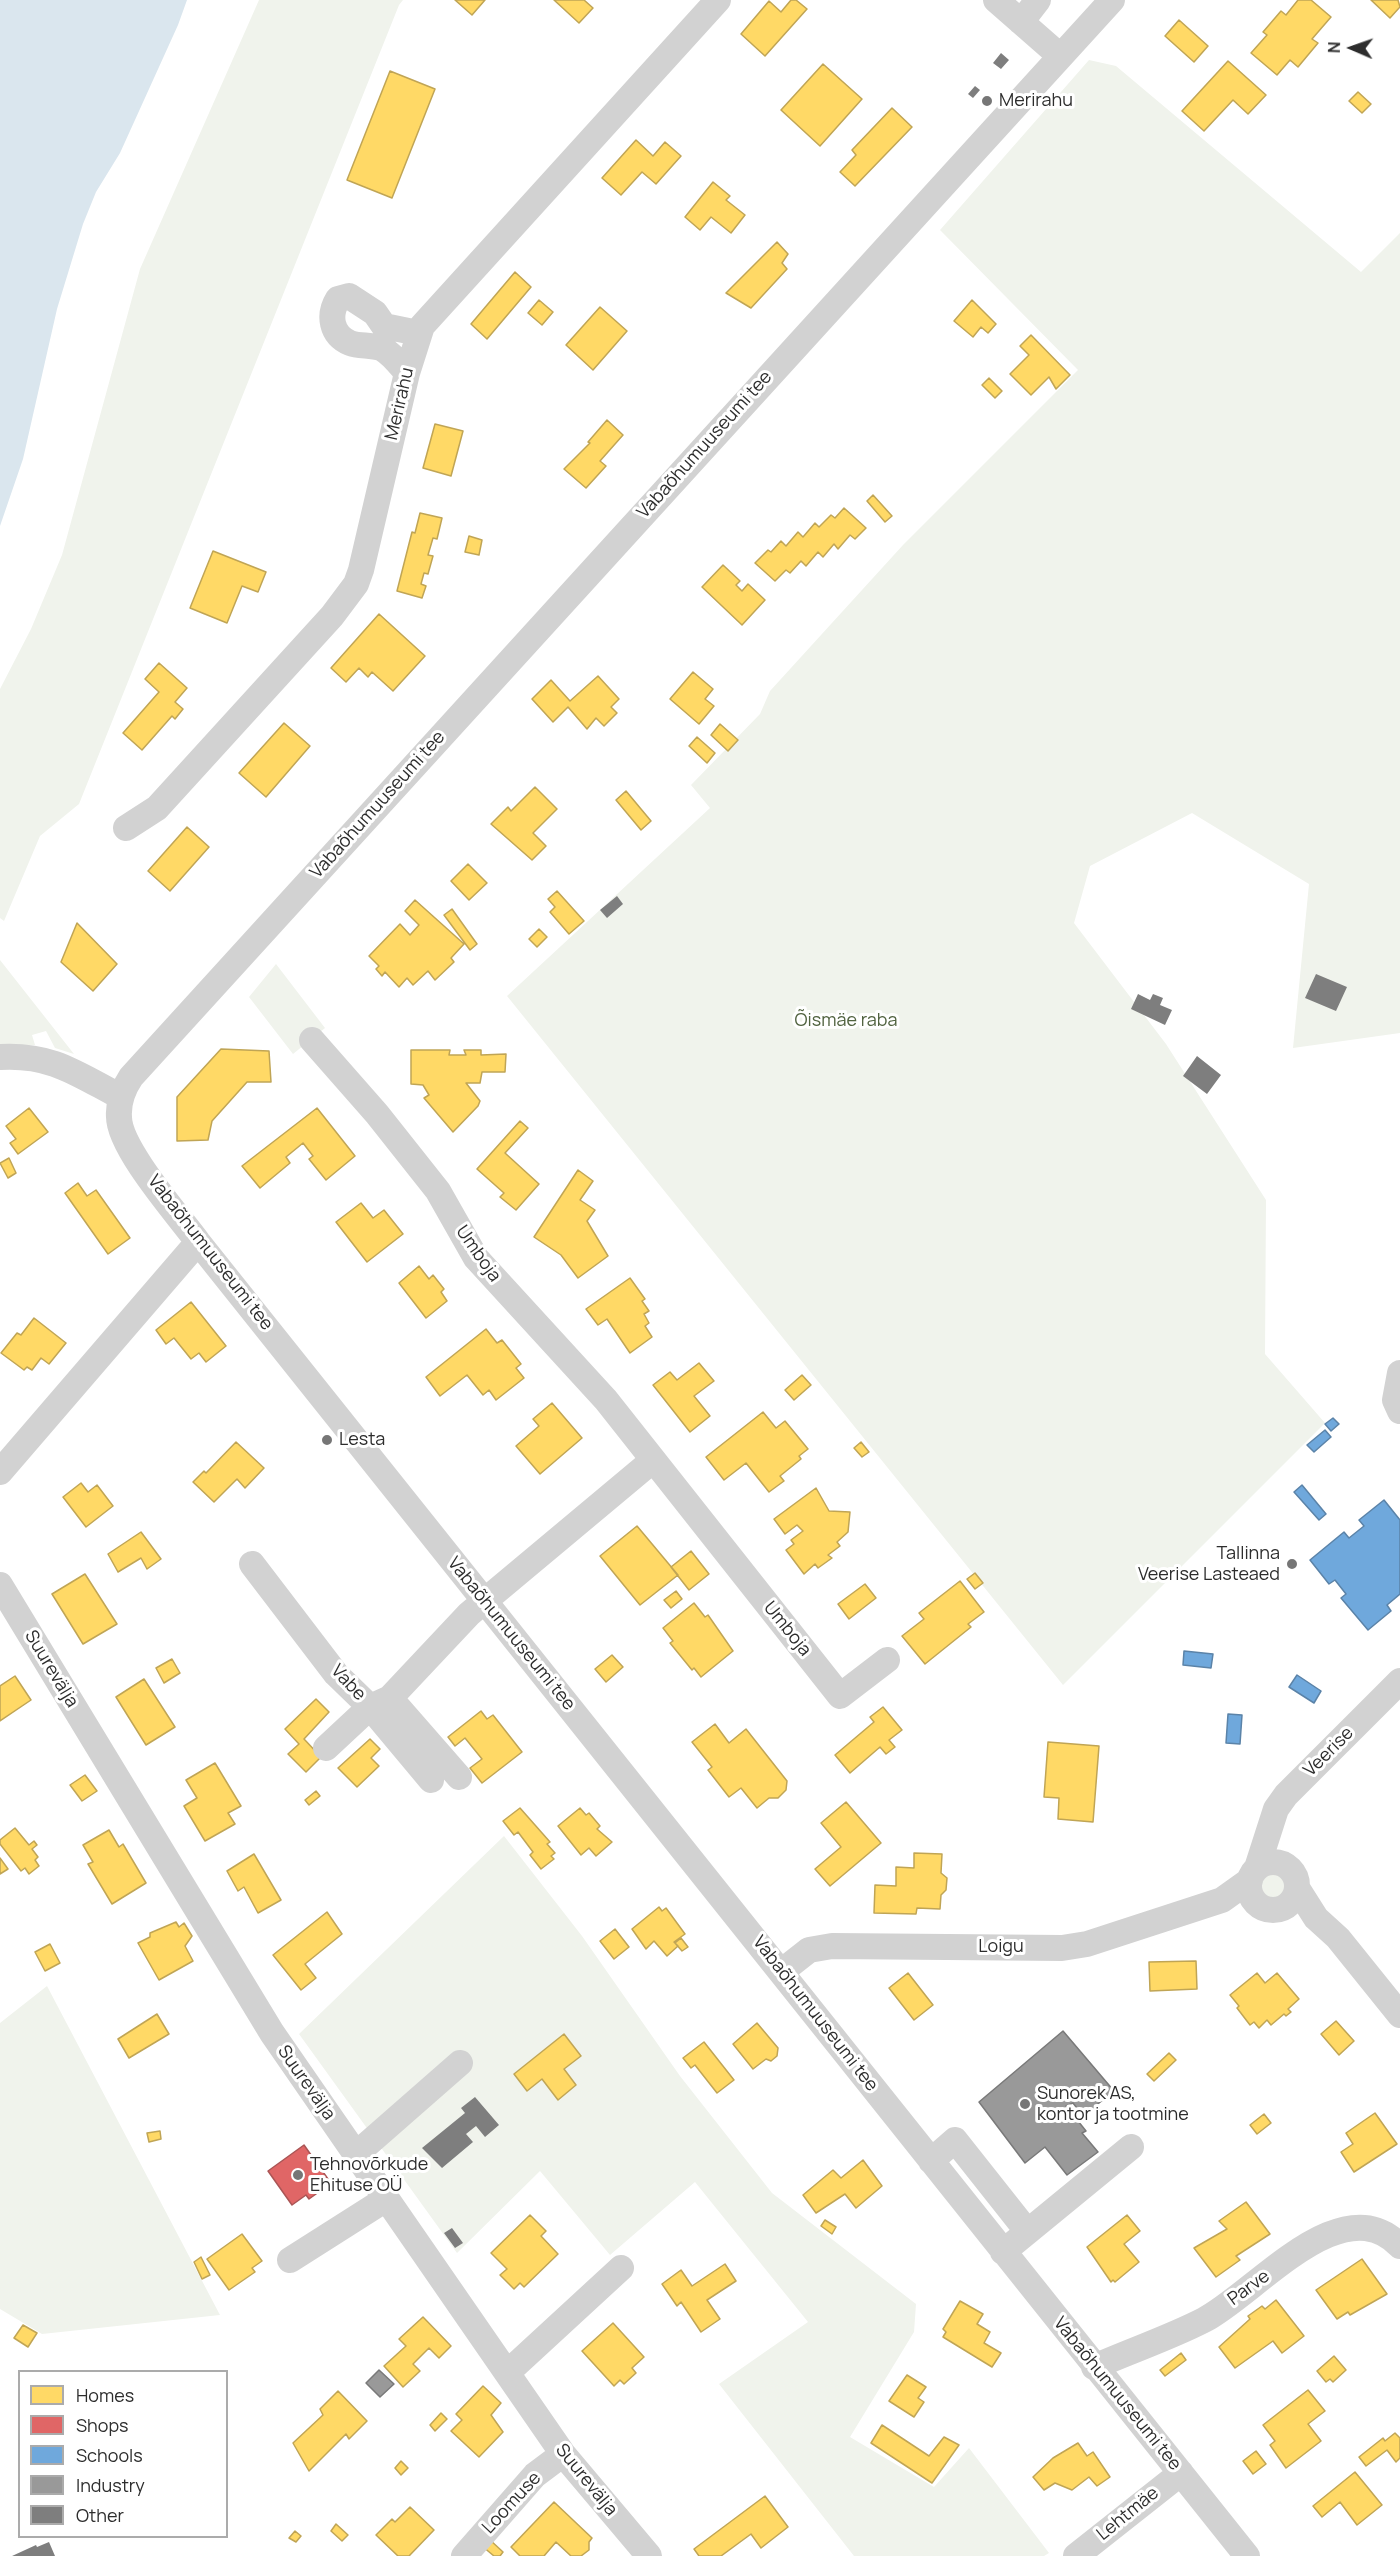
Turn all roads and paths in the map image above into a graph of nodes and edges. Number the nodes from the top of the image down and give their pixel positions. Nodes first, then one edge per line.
1 (718, 0) edge
2 (996, 0) edge
3 (1038, 0) edge
4 (1112, 0) edge
5 (1021, 22) junction
6 (1060, 56) junction
7 (418, 333) junction
8 (407, 373) junction
9 (126, 828) dead end
10 (312, 1040) dead end
11 (0, 1057) edge
12 (120, 1098) junction
13 (198, 1242) junction
14 (1400, 1372) edge
15 (1400, 1411) edge
16 (652, 1461) junction
17 (0, 1472) edge
18 (252, 1563) dead end
19 (0, 1585) edge
20 (484, 1601) junction
21 (887, 1660) dead end
22 (1400, 1681) edge
23 (380, 1702) junction
24 (326, 1748) dead end
25 (459, 1777) dead end
26 (431, 1780) dead end
27 (1269, 1830) junction
28 (1286, 1865) junction
29 (1253, 1874) junction
30 (1222, 1900) junction
31 (1281, 1901) junction
32 (781, 1972) junction
33 (1400, 2015) edge
34 (460, 2063) dead end
35 (1131, 2147) dead end
36 (355, 2155) junction
37 (931, 2161) junction
38 (386, 2199) junction
39 (1027, 2231) junction
40 (1400, 2246) edge
41 (1003, 2252) junction
42 (290, 2260) dead end
43 (621, 2268) dead end
44 (1094, 2367) junction
45 (507, 2373) junction
46 (563, 2454) junction
47 (1180, 2473) junction
48 (464, 2556) edge
49 (649, 2556) edge
50 (1076, 2556) edge
51 (1247, 2556) edge

1 - 7 street, Merirahu
2 - 5 street
3 - 5 street
4 - 6 street, Vabaõhumuuseumi tee
5 - 6 street
6 - 12 street, Vabaõhumuuseumi tee
7 - 8 street, Merirahu
7 - 8 street
8 - 9 street, Merirahu
10 - 16 street, Umboja
11 - 12 street
12 - 13 street, Vabaõhumuuseumi tee
13 - 17 street
13 - 20 street, Vabaõhumuuseumi tee
14 - 15 street
16 - 20 street
16 - 21 street, Umboja
18 - 23 street, Vabe
19 - 36 street, Suurevälja
20 - 23 street, Vabe
20 - 32 street, Vabaõhumuuseumi tee
22 - 27 street, Veerise
23 - 24 street
23 - 25 street
23 - 26 street
27 - 28 street
27 - 29 street, Veerise
28 - 29 street
28 - 31 street
29 - 30 street, Loigu
29 - 31 street
30 - 31 street, Loigu
30 - 32 street, Loigu
31 - 33 street, Loigu
32 - 37 street, Vabaõhumuuseumi tee
34 - 36 street
35 - 39 street
36 - 38 street, Suurevälja
37 - 39 street
37 - 41 street, Vabaõhumuuseumi tee
38 - 42 street
38 - 45 street, Suurevälja
39 - 41 street
40 - 44 street, Parve
41 - 44 street, Vabaõhumuuseumi tee
43 - 45 street
44 - 47 street, Vabaõhumuuseumi tee
45 - 46 street, Suurevälja
46 - 48 street, Loomuse
46 - 49 street, Suurevälja
47 - 50 street, Lehtmäe
47 - 51 street, Vabaõhumuuseumi tee

